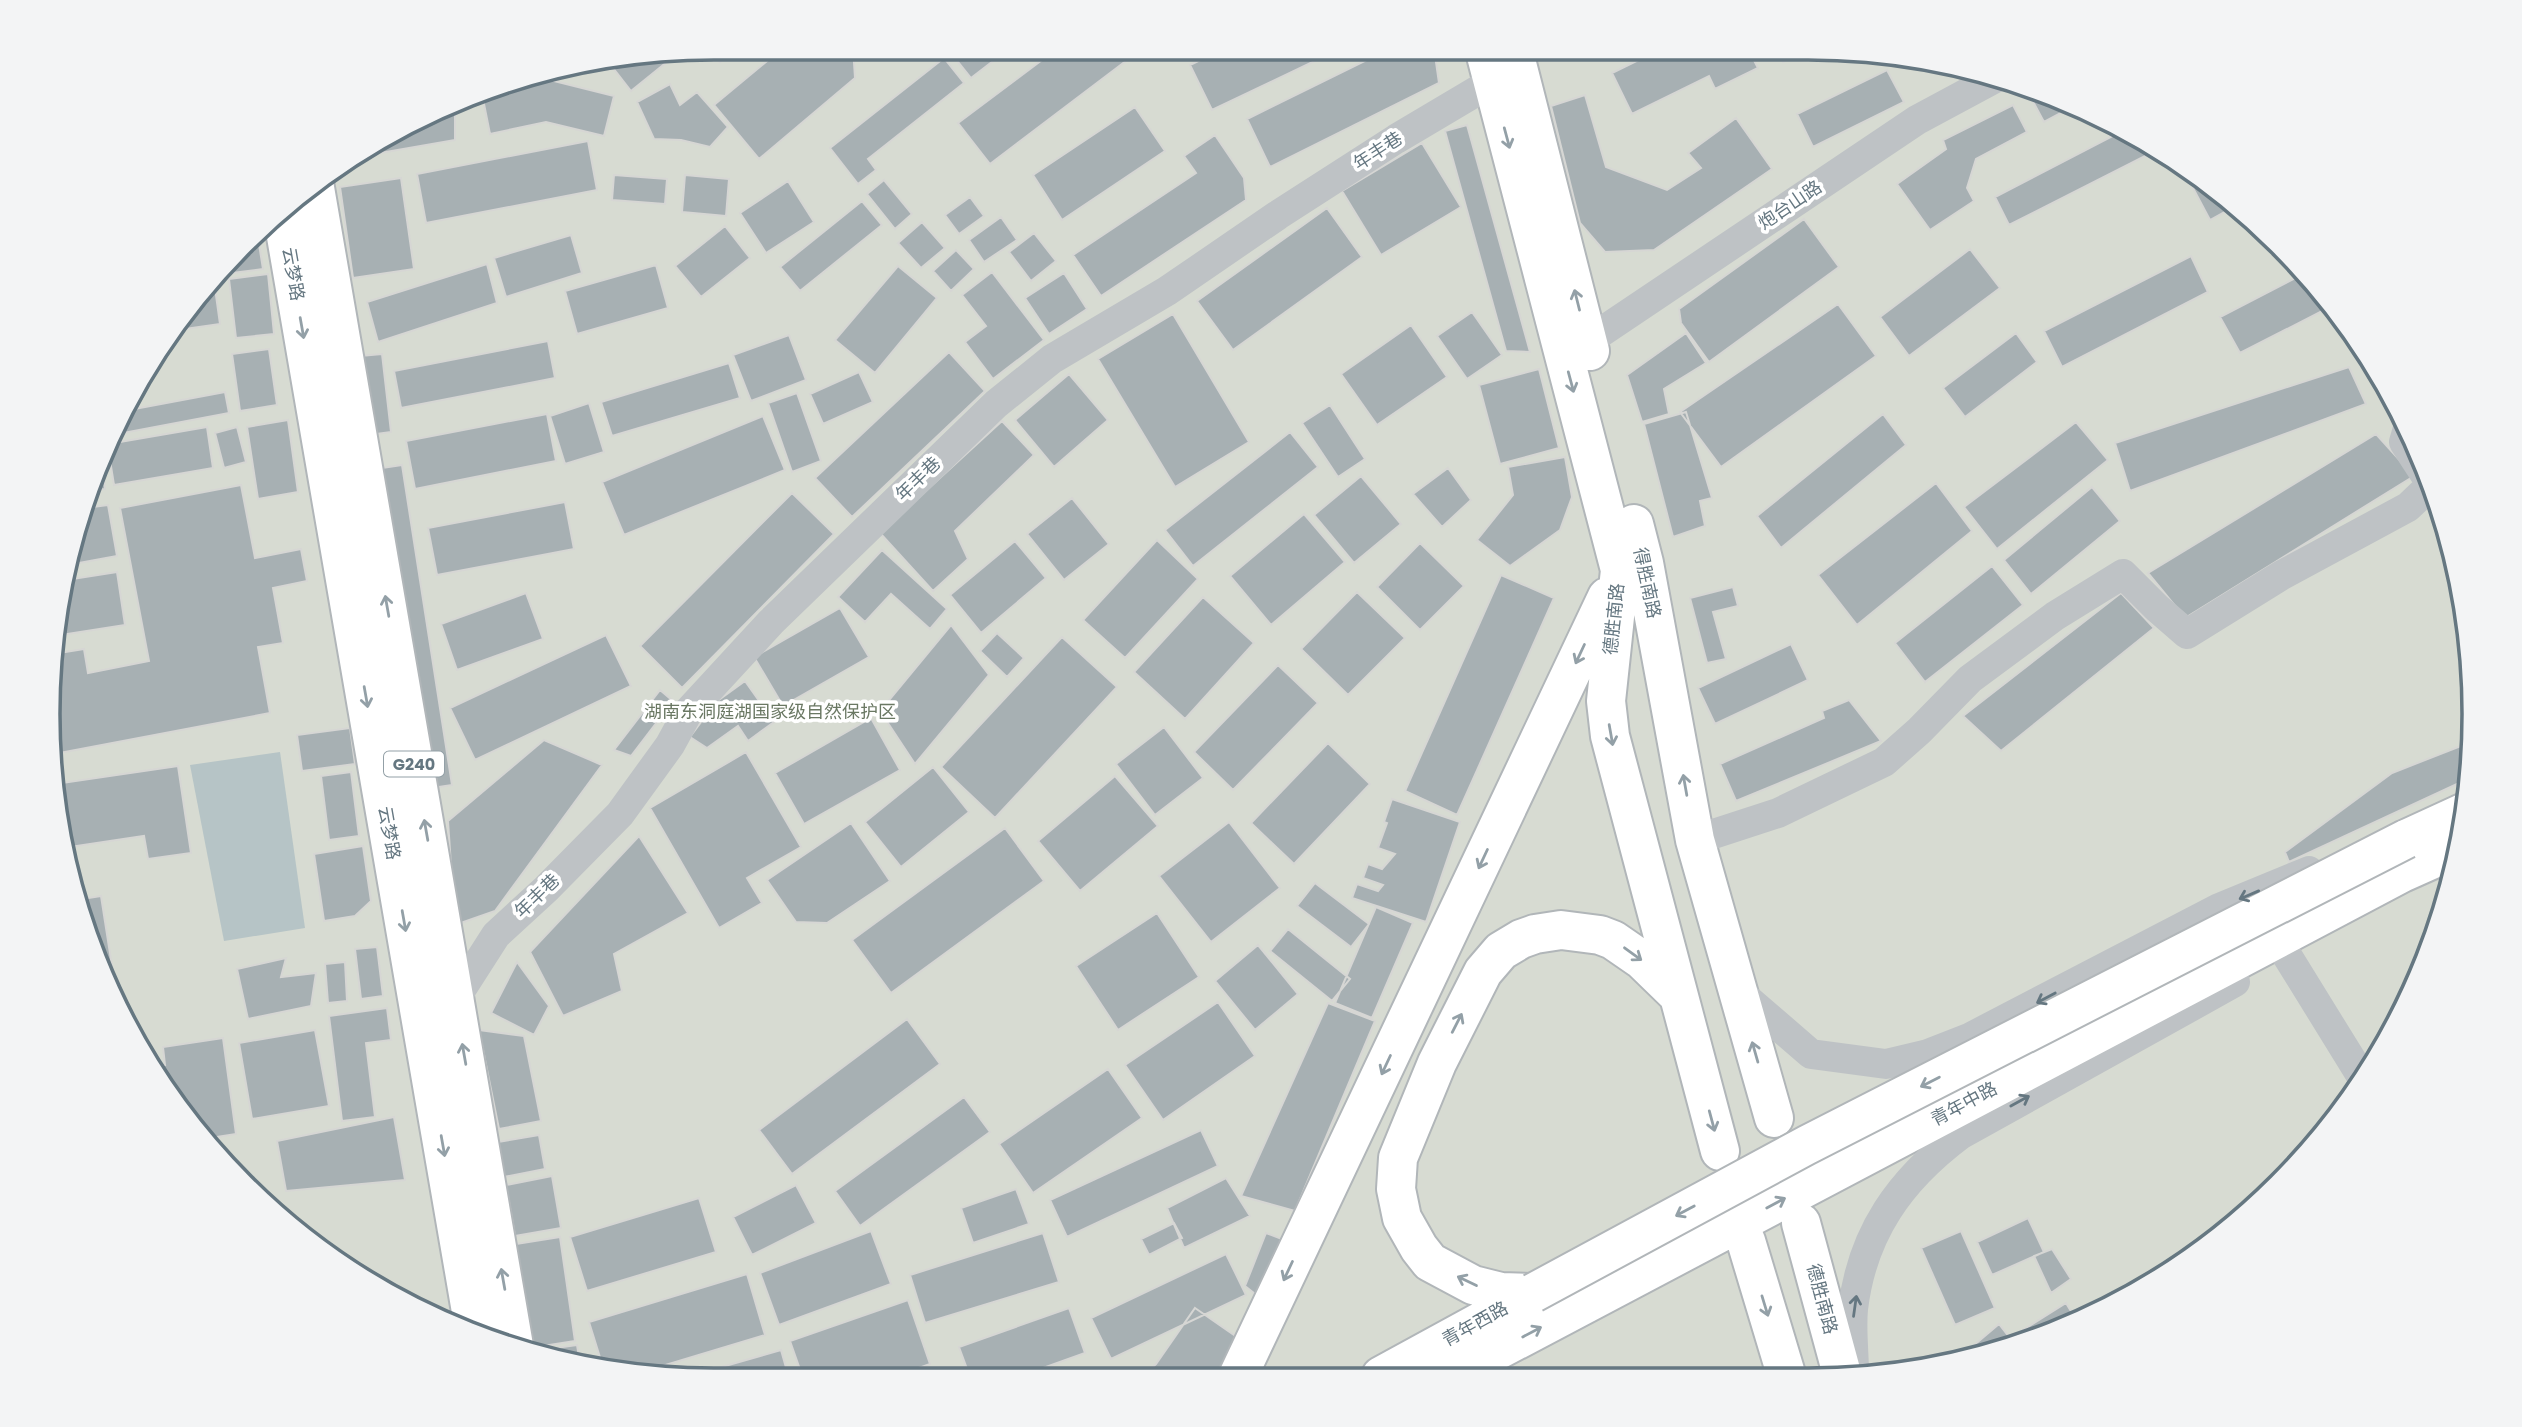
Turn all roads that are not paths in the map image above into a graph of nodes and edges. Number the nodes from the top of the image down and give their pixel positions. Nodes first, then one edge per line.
1 (1516, 60) edge
2 (1488, 65) edge
3 (1984, 84) edge
4 (316, 194) edge
5 (283, 221) edge
6 (1588, 341) junction
7 (2423, 491) edge
8 (1620, 570) junction
9 (2453, 821) edge
10 (1695, 840) junction
11 (2448, 849) edge
12 (2404, 856) junction
13 (2286, 954) junction
14 (1738, 991) junction
15 (1678, 995) junction
16 (455, 999) junction
17 (2357, 1069) edge
18 (1774, 1118) dead end
19 (1720, 1151) dead end
20 (1801, 1223) dead end
21 (1745, 1241) dead end
22 (1533, 1293) junction
23 (473, 1322) edge
24 (512, 1336) edge
25 (1854, 1366) edge
26 (1840, 1367) edge
27 (1242, 1368) edge
28 (1396, 1368) edge
29 (1468, 1368) edge
30 (1784, 1368) edge

6 -> 1 main road, 得胜南路
2 -> 8 main road, 德胜南路
2 - 16 street, 年丰巷
3 - 6 street, 炮台山路
16 -> 4 main road, G240
5 -> 23 main road, 云梦路 / G240
10 -> 6 main road, 得胜南路
7 - 10 street
8 -> 15 main road, 德胜南路
8 -> 27 main road
9 - 12 main road, 青年中路
10 - 14 main road, 得胜南路
11 - 12 main road, 青年中路
12 - 13 street
12 -> 14 street
12 -> 22 main road, 青年中路, bridge
29 -> 12 main road, 青年中路
13 - 17 street
25 -> 13 street
18 -> 14 main road, 得胜南路
15 -> 19 main road, 德胜南路
22 -> 15 main road
24 -> 16 main road, G240
20 - 26 main road, 德胜南路
21 -> 30 main road
22 - 28 main road, 青年西路

